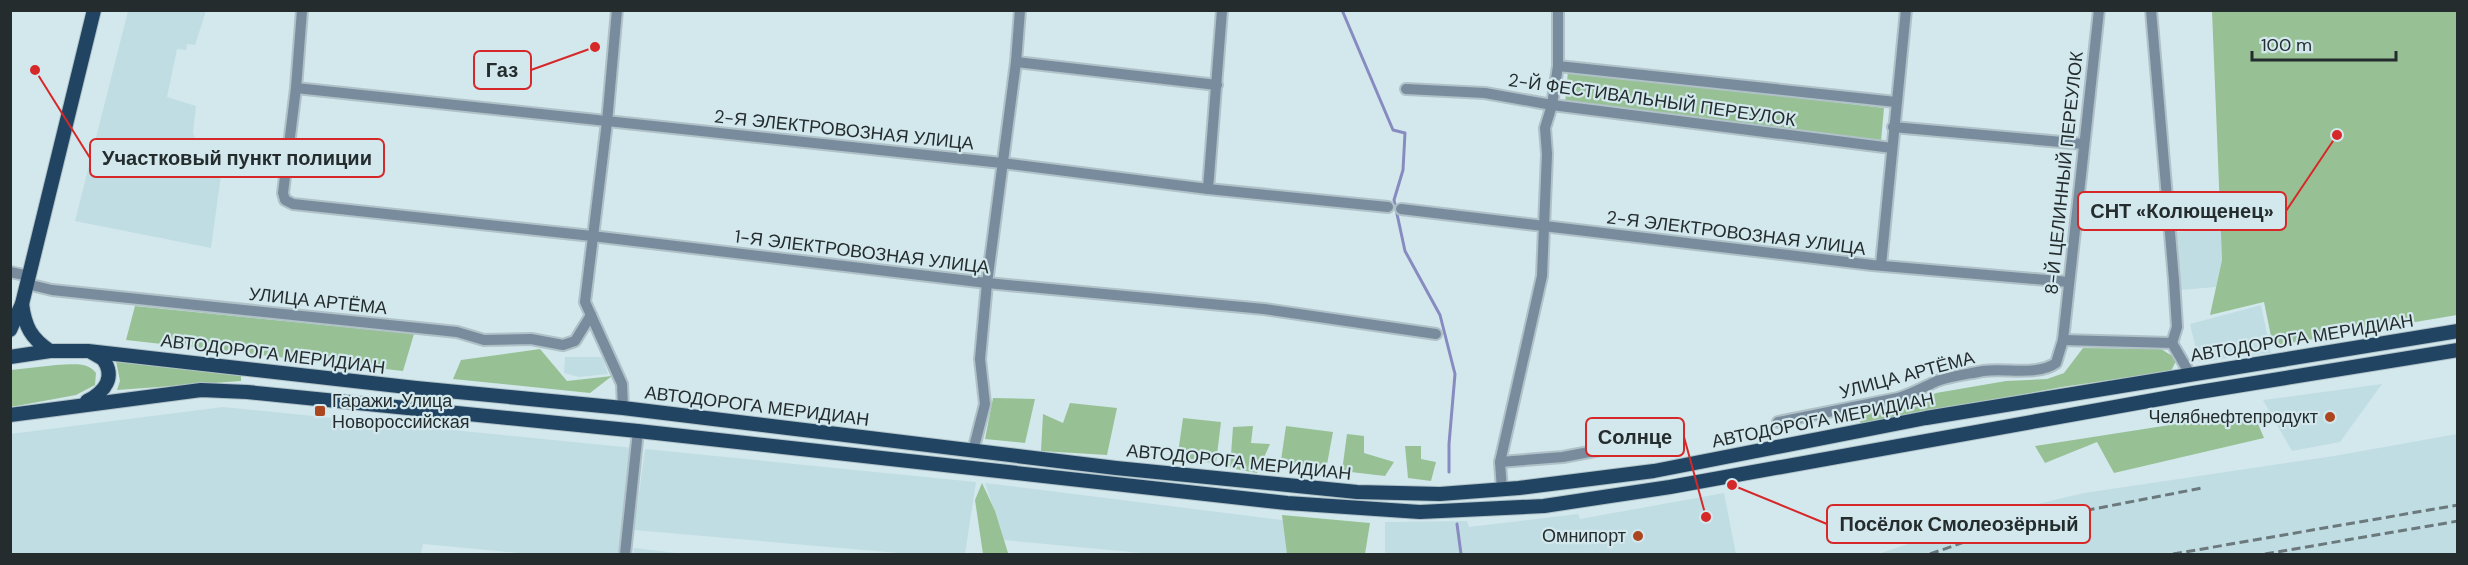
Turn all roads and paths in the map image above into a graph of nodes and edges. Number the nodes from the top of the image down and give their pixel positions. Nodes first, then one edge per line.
1 (94, 10) edge
2 (302, 10) edge
3 (617, 10) edge
4 (1020, 10) edge
5 (1222, 10) edge
6 (1558, 10) edge
7 (1906, 10) edge
8 (2098, 10) edge
9 (2151, 10) edge
10 (1016, 62) junction
11 (1558, 66) junction
12 (1217, 85) junction
13 (296, 88) junction
14 (1406, 89) dead end
15 (1896, 102) junction
16 (1552, 105) junction
17 (607, 122) junction
18 (1893, 127) junction
19 (2084, 144) junction
20 (1892, 148) junction
21 (1002, 163) junction
22 (1208, 189) junction
23 (1388, 207) dead end
24 (1401, 209) dead end
25 (1543, 227) junction
26 (592, 236) junction
27 (1881, 265) junction
28 (10, 272) edge
29 (28, 280) junction
30 (2069, 282) junction
31 (987, 284) junction
32 (22, 304) junction
33 (591, 315) junction
34 (10, 330) edge
35 (2457, 331) edge
36 (1436, 334) dead end
37 (2063, 340) junction
38 (2172, 343) junction
39 (2457, 350) edge
40 (50, 351) junction
41 (88, 351) junction
42 (10, 357) edge
43 (2190, 374) junction
44 (2193, 393) junction
45 (77, 405) junction
46 (623, 408) junction
47 (10, 415) edge
48 (1778, 422) dead end
49 (638, 431) junction
50 (1663, 438) dead end
51 (973, 451) junction
52 (1500, 462) junction
53 (1502, 490) junction
54 (1504, 509) junction
55 (626, 555) edge

1 - 29 main road
2 - 13 street
3 - 17 street
4 - 10 street
5 - 12 street
6 - 11 street
7 - 15 street
8 - 19 street, 8-Й ЦЕЛИННЫЙ ПЕРЕУЛОК
9 - 38 street
10 - 12 street
10 - 21 street
11 - 15 street, 2-Й ФЕСТИВАЛЬНЫЙ ПЕРЕУЛОК
11 - 16 street
12 - 22 street
13 - 17 street, 2-Я ЭЛЕКТРОВОЗНАЯ УЛИЦА
13 - 26 street, 1-Я ЭЛЕКТРОВОЗНАЯ УЛИЦА
14 - 16 street, 2-Й ФЕСТИВАЛЬНЫЙ ПЕРЕУЛОК
15 - 18 street
16 - 20 street, 2-Й ФЕСТИВАЛЬНЫЙ ПЕРЕУЛОК
16 - 25 street
17 - 21 street, 2-Я ЭЛЕКТРОВОЗНАЯ УЛИЦА
17 - 26 street
18 - 19 street
18 - 20 street
19 - 30 street, 8-Й ЦЕЛИННЫЙ ПЕРЕУЛОК
20 - 27 street
21 - 22 street, 2-Я ЭЛЕКТРОВОЗНАЯ УЛИЦА
21 - 31 street
22 - 23 street, 2-Я ЭЛЕКТРОВОЗНАЯ УЛИЦА
24 - 25 street, 2-Я ЭЛЕКТРОВОЗНАЯ УЛИЦА
25 - 27 street, 2-Я ЭЛЕКТРОВОЗНАЯ УЛИЦА
25 - 52 street
26 - 31 street, 1-Я ЭЛЕКТРОВОЗНАЯ УЛИЦА
26 - 33 street
27 - 30 street, 2-Я ЭЛЕКТРОВОЗНАЯ УЛИЦА
28 - 29 street, УЛИЦА АРТЁМА
29 - 32 main road
29 - 33 street, УЛИЦА АРТЁМА
30 - 37 street, 8-Й ЦЕЛИННЫЙ ПЕРЕУЛОК
31 - 36 street, 1-Я ЭЛЕКТРОВОЗНАЯ УЛИЦА
31 - 51 street
32 - 34 main road
32 - 40 main road
33 - 46 street
35 - 43 main road, АВТОДОРОГА МЕРИДИАН
37 - 38 street
37 - 48 street, УЛИЦА АРТЁМА
38 - 43 street
39 - 44 main road, АВТОДОРОГА МЕРИДИАН
40 - 41 main road, АВТОДОРОГА МЕРИДИАН
40 - 42 main road, АВТОДОРОГА МЕРИДИАН
41 - 45 main road
41 - 46 main road, АВТОДОРОГА МЕРИДИАН
43 - 44 main road
43 - 53 main road, АВТОДОРОГА МЕРИДИАН
44 - 54 main road, АВТОДОРОГА МЕРИДИАН
45 - 47 main road, АВТОДОРОГА МЕРИДИАН
45 - 49 main road, АВТОДОРОГА МЕРИДИАН
46 - 51 main road, АВТОДОРОГА МЕРИДИАН
49 - 54 main road, АВТОДОРОГА МЕРИДИАН
49 - 55 street
50 - 52 street
51 - 53 main road, АВТОДОРОГА МЕРИДИАН
52 - 53 street
53 - 54 main road

